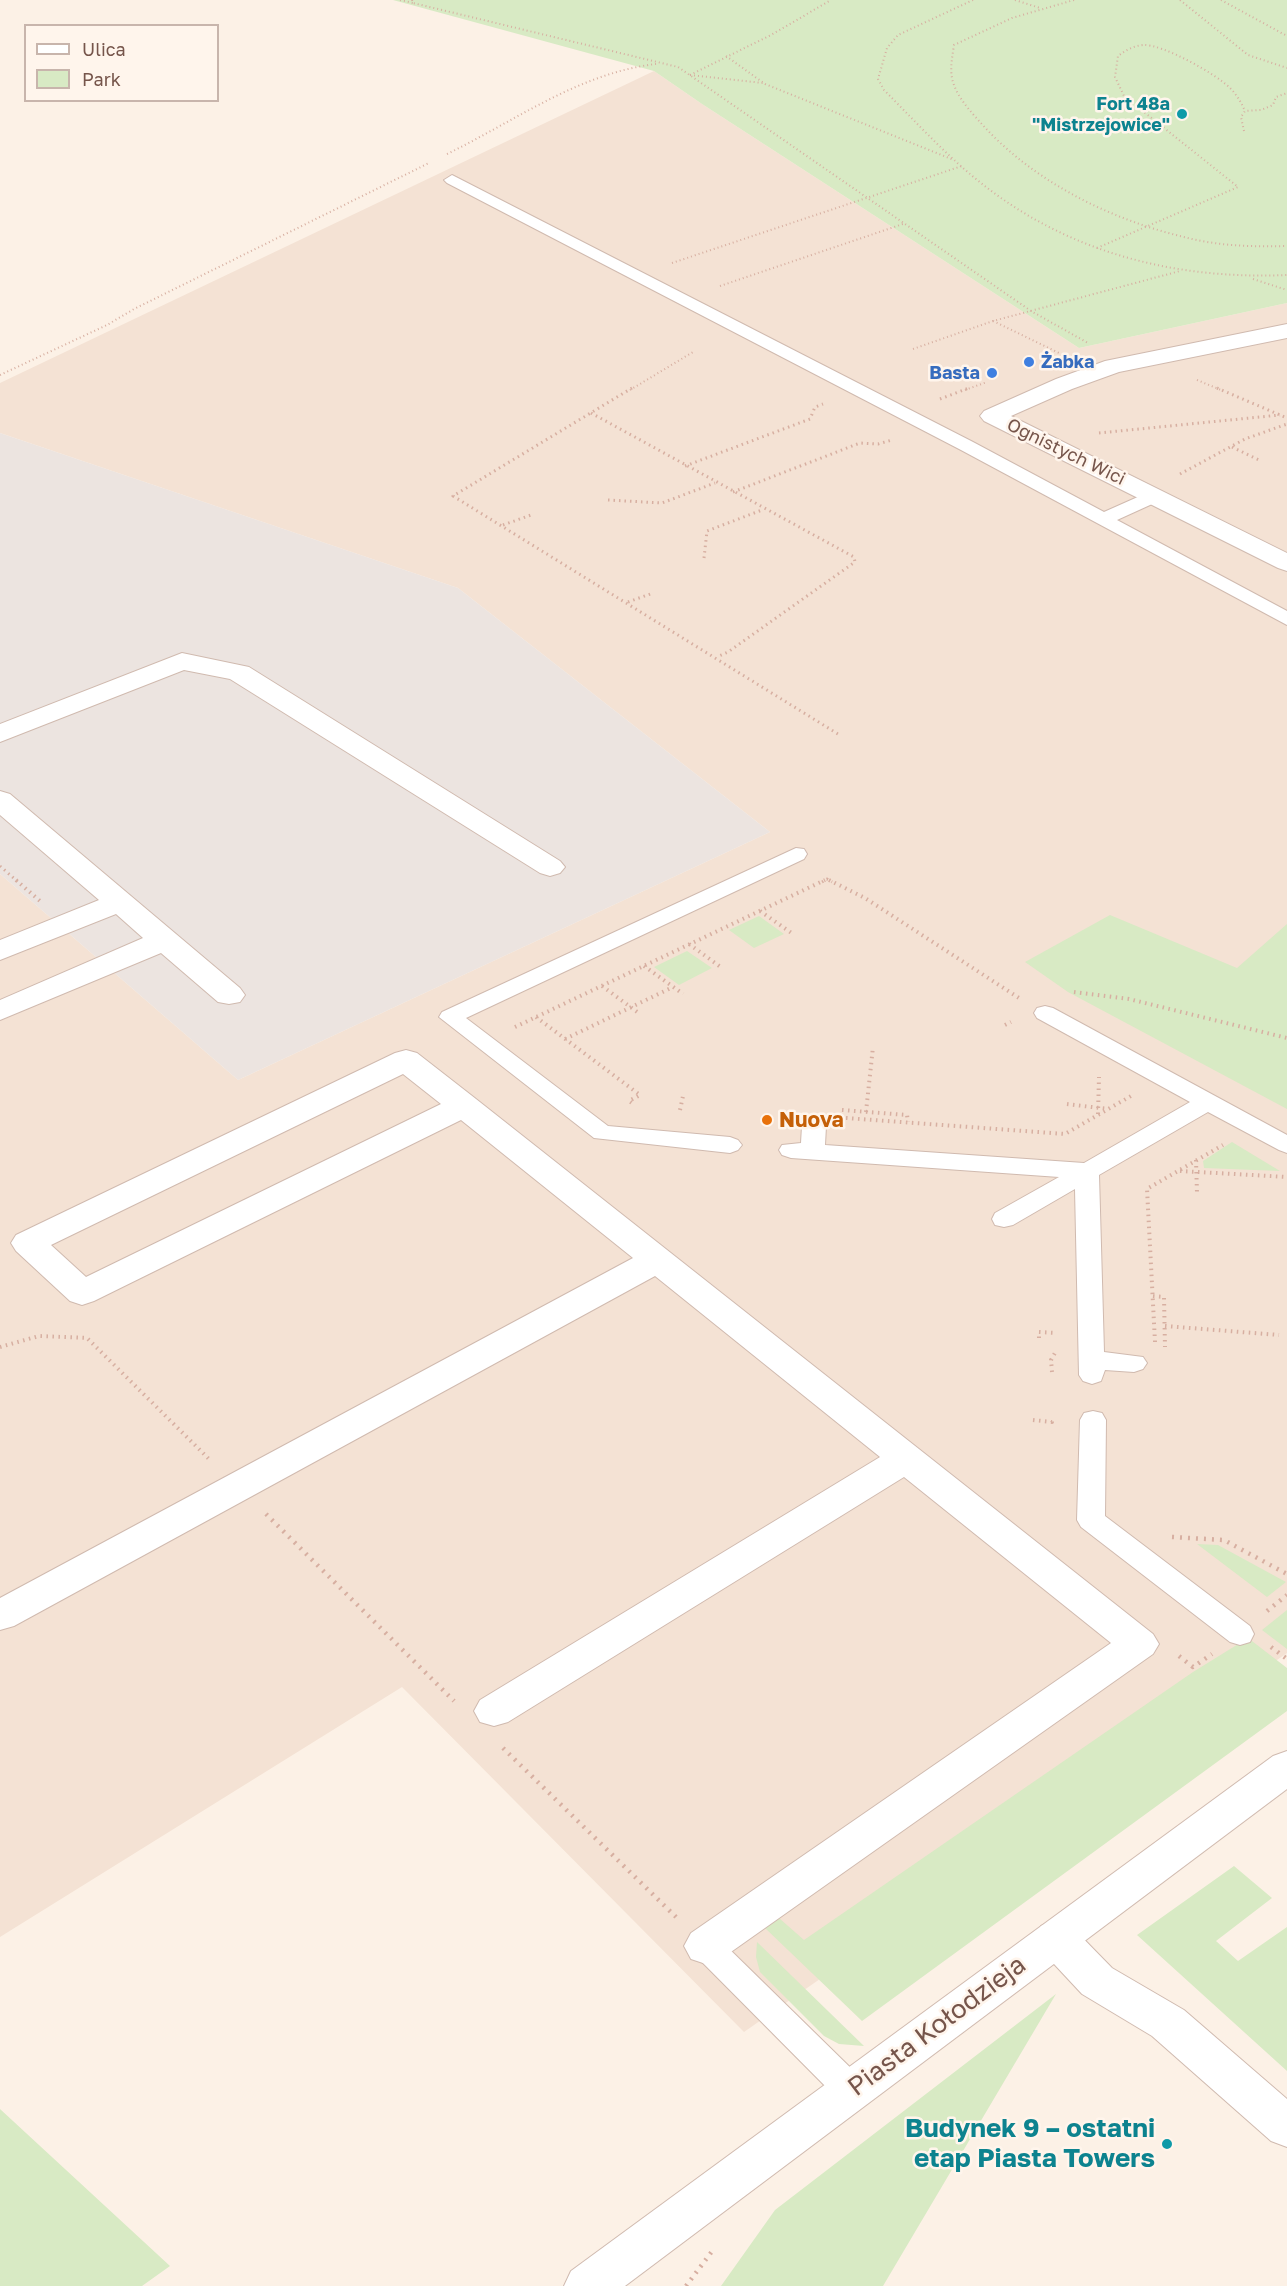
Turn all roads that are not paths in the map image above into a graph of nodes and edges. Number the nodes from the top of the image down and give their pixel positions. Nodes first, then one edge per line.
1 (452, 180) dead end
2 (1287, 332) edge
3 (1151, 494) junction
4 (1102, 520) junction
5 (1287, 563) edge
6 (1287, 618) edge
7 (0, 734) edge
8 (0, 800) edge
9 (796, 854) dead end
10 (550, 867) dead end
11 (119, 902) junction
12 (164, 940) junction
13 (0, 951) edge
14 (229, 995) dead end
15 (1037, 1008) road end
16 (0, 1011) edge
17 (1208, 1102) junction
18 (464, 1106) junction
19 (807, 1139) road end
20 (730, 1145) dead end
21 (1287, 1145) edge
22 (1087, 1172) junction
23 (1004, 1219) dead end
24 (657, 1260) junction
25 (1131, 1363) road end
26 (1093, 1420) dead end
27 (906, 1458) junction
28 (0, 1616) edge
29 (1240, 1634) dead end
30 (494, 1711) dead end
31 (1287, 1767) edge
32 (1056, 1938) junction
33 (706, 1946) joint
34 (850, 2090) junction
35 (1287, 2127) edge
36 (588, 2286) edge

1 - 4 lane
2 - 3 street, Ognistych Wici
3 - 4 lane
3 - 5 street, Ognistych Wici
4 - 6 lane
7 - 10 street
8 - 11 street
9 - 20 lane
11 - 12 street
11 - 13 street
12 - 14 street
12 - 16 street
15 - 17 lane
17 - 21 lane
17 - 22 lane
18 - 18 street
18 - 24 street
19 - 22 lane
22 - 23 lane
22 - 25 lane
24 - 27 street
24 - 28 street
26 - 29 lane
27 - 30 street
27 - 33 street
31 - 32 street, Piasta Kołodzieja
32 - 34 street, Piasta Kołodzieja
32 - 35 street
33 - 34 lane
34 - 36 street, Piasta Kołodzieja

